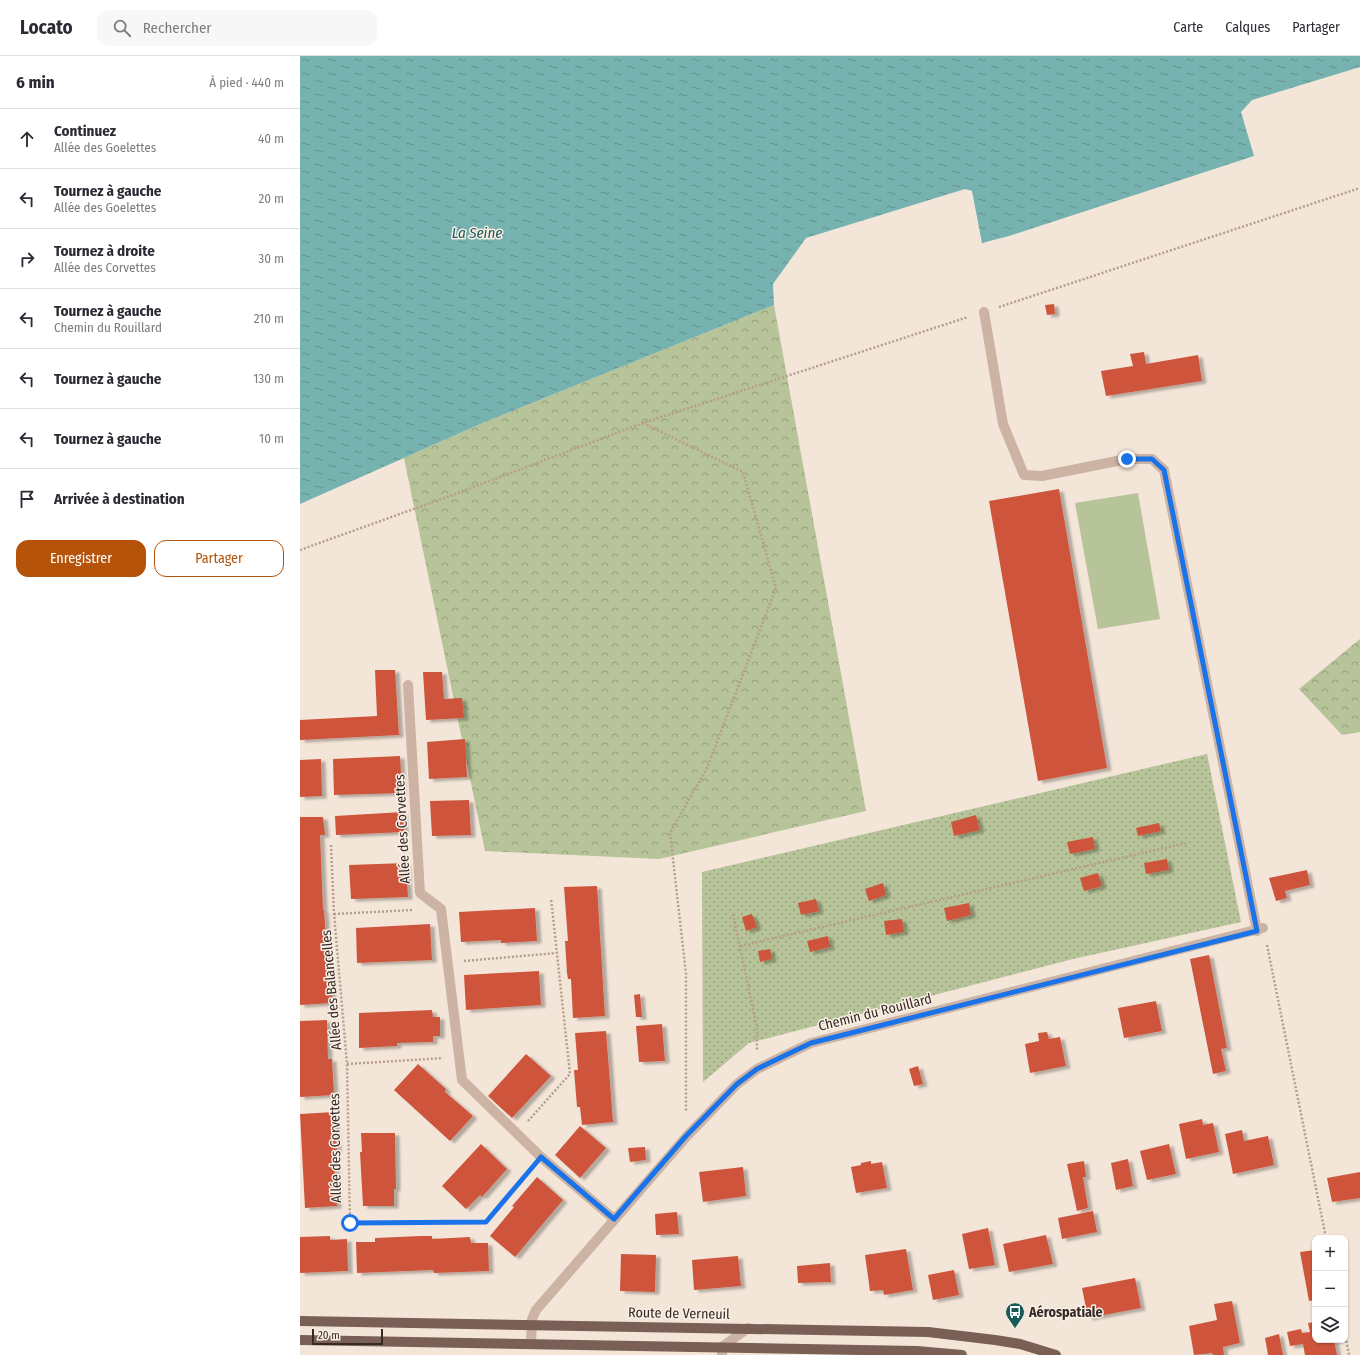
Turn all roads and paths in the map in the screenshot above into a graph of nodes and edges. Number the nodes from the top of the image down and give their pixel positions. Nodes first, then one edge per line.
1 (1360, 188) edge
2 (984, 312) junction
3 (643, 423) junction
4 (300, 550) edge
5 (408, 684) dead end
6 (1186, 843) dead end
7 (331, 845) dead end
8 (551, 898) dead end
9 (442, 909) junction
10 (334, 914) junction
11 (733, 914) dead end
12 (1260, 930) junction
13 (740, 946) junction
14 (557, 953) junction
15 (448, 962) junction
16 (460, 1057) junction
17 (347, 1064) junction
18 (757, 1069) junction
19 (517, 1133) junction
20 (686, 1136) junction
21 (541, 1157) junction
22 (614, 1219) junction
23 (1325, 1235) edge
24 (300, 1321) edge
25 (532, 1324) junction
26 (748, 1328) junction
27 (300, 1340) edge
28 (1347, 1343) edge
29 (532, 1344) junction
30 (722, 1351) edge
31 (962, 1355) edge
32 (1056, 1355) edge
33 (1349, 1355) edge

1 - 2 path
2 - 3 path
2 - 12 street
3 - 4 path
3 - 20 path
5 - 9 street, Allée des Corvettes
6 - 13 path
7 - 10 path, Allée des Balancelles
8 - 14 path
9 - 10 path, Allée des Balancelles
9 - 15 street
10 - 17 path, Allée des Balancelles
11 - 13 path
12 - 18 street, Chemin du Rouillard
12 - 23 path
13 - 18 path
14 - 15 path
14 - 19 path
15 - 16 street
16 - 17 path
16 - 19 street
17 - 21 path, Allée des Corvettes
18 - 20 street, Chemin du Rouillard
19 - 21 street
20 - 22 street, Chemin du Rouillard
21 - 22 street
22 - 25 street, Chemin du Rouillard
24 - 25 main road, Route de Verneuil
25 - 26 main road, Route de Verneuil
25 - 29 street, Chemin du Rouillard
26 - 30 street
26 - 32 main road, Route de Verneuil
27 - 29 main road
28 - 33 path
29 - 30 main road
30 - 31 main road

